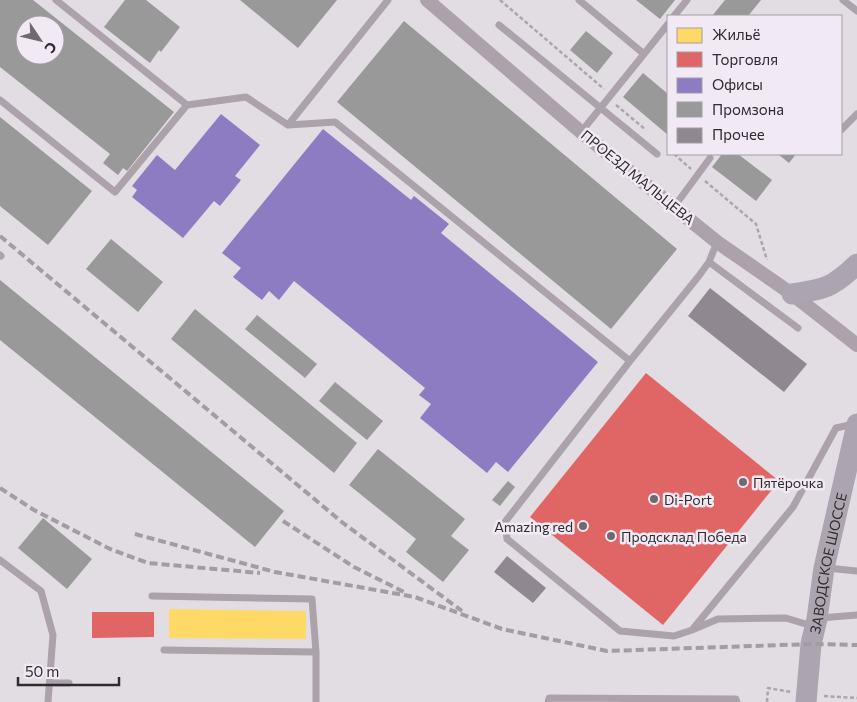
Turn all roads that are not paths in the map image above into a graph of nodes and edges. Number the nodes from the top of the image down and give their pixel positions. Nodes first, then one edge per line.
1 (56, 0) edge
2 (388, 0) edge
3 (426, 0) edge
4 (578, 0) edge
5 (688, 0) edge
6 (843, 0) edge
7 (857, 12) edge
8 (675, 15) edge
9 (499, 25) dead end
10 (667, 25) edge
11 (644, 54) junction
12 (0, 100) edge
13 (187, 105) junction
14 (600, 108) junction
15 (857, 114) edge
16 (288, 125) junction
17 (842, 129) edge
18 (581, 132) junction
19 (657, 154) dead end
20 (710, 158) dead end
21 (674, 207) junction
22 (717, 242) junction
23 (709, 262) junction
24 (857, 264) edge
25 (792, 294) junction
26 (798, 328) dead end
27 (857, 345) edge
28 (630, 361) junction
29 (857, 424) edge
30 (0, 560) edge
31 (824, 568) junction
32 (857, 571) edge
33 (152, 596) dead end
34 (857, 615) edge
35 (816, 623) junction
36 (692, 630) junction
37 (164, 650) dead end
38 (316, 652) junction
39 (50, 683) junction
40 (69, 683) dead end
41 (48, 702) edge
42 (316, 702) edge
43 (548, 702) edge
44 (737, 702) edge
45 (806, 702) edge

1 - 13 lane
2 - 16 lane
3 - 18 street, ПРОЕЗД МАЛЬЦЕВА
4 - 11 lane
5 - 8 lane
6 - 7 lane
9 - 14 lane
10 - 11 lane
11 - 14 lane
12 - 13 lane
13 - 16 lane
14 - 18 lane
14 - 19 lane
15 - 17 lane
16 - 28 lane
18 - 21 street, ПРОЕЗД МАЛЬЦЕВА
20 - 21 lane
21 - 22 street, ПРОЕЗД МАЛЬЦЕВА
22 - 23 lane
22 - 25 street, ПРОЕЗД МАЛЬЦЕВА
23 - 26 lane
23 - 28 lane
24 - 25 main road
25 - 27 street, ПРОЕЗД МАЛЬЦЕВА
28 - 36 lane
29 - 31 main road, ЗАВОДСКОЕ ШОССЕ
29 - 36 lane
30 - 39 lane
31 - 32 lane
31 - 35 main road, ЗАВОДСКОЕ ШОССЕ
33 - 38 lane
34 - 35 lane
35 - 36 lane
35 - 45 main road, ЗАВОДСКОЕ ШОССЕ
37 - 38 lane
38 - 42 lane
39 - 40 lane
39 - 41 lane
43 - 44 lane

